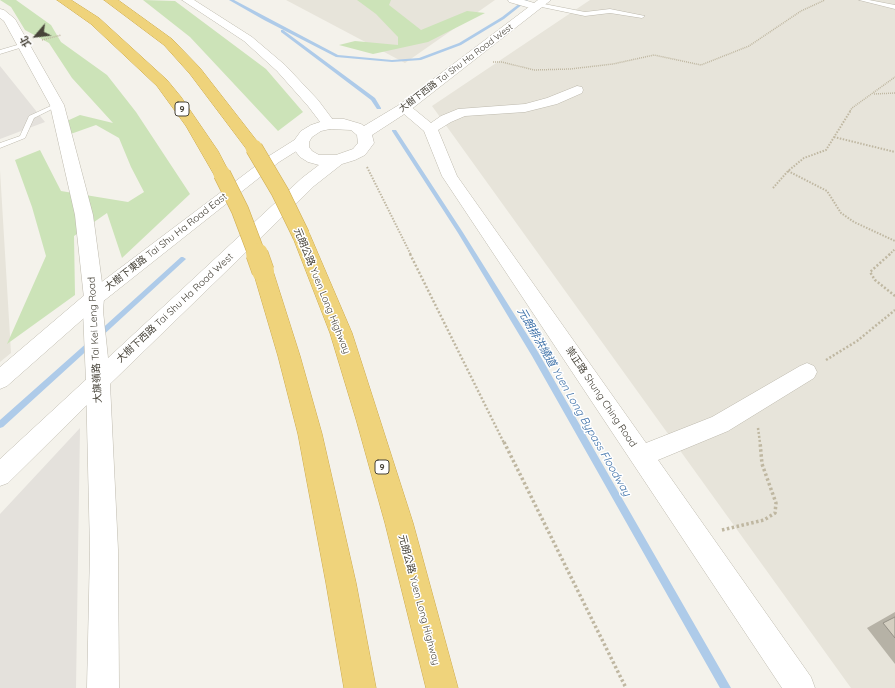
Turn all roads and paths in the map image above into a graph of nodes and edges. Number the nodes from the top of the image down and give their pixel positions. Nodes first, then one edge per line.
1 (63, 0) edge
2 (110, 0) edge
3 (513, 0) edge
4 (825, 0) edge
5 (862, 0) edge
6 (198, 2) edge
7 (541, 4) edge
8 (895, 7) edge
9 (0, 12) edge
10 (642, 16) dead end
11 (24, 45) junction
12 (0, 52) edge
13 (464, 62) junction
14 (895, 77) edge
15 (577, 90) dead end
16 (895, 93) edge
17 (872, 94) junction
18 (57, 105) junction
19 (404, 108) junction
20 (329, 124) junction
21 (430, 129) junction
22 (364, 133) junction
23 (834, 137) junction
24 (301, 142) junction
25 (0, 146) edge
26 (359, 152) junction
27 (895, 152) edge
28 (336, 160) junction
29 (788, 171) junction
30 (773, 188) dead end
31 (895, 241) edge
32 (895, 249) edge
33 (895, 296) edge
34 (94, 304) junction
35 (895, 310) edge
36 (97, 372) junction
37 (807, 372) joint
38 (0, 380) edge
39 (755, 404) junction
40 (641, 456) junction
41 (0, 475) edge
42 (696, 536) junction
43 (103, 688) edge
44 (360, 688) edge
45 (442, 688) edge
46 (626, 688) edge
47 (800, 688) edge

1 - 44 highway, 9, bridge
2 - 45 highway, 元朗公路 Yuen Long Highway / 9, bridge
3 - 7 street
4 - 13 path
5 - 8 lane
6 - 20 street
7 - 10 lane
7 - 13 street, 大樹下西路 Tai Shu Ha Road West
9 - 11 street, 大旗嶺路 Tai Kei Leng Road
11 - 12 lane
11 - 18 street, 大旗嶺路 Tai Kei Leng Road
13 - 19 street, 大樹下西路 Tai Shu Ha Road West
14 - 17 path
15 - 21 street
16 - 17 path
17 - 23 path
18 - 25 lane
18 - 34 street, 大旗嶺路 Tai Kei Leng Road
19 - 21 street, 崇正路 Shung Ching Road
19 - 22 street, 大樹下西路 Tai Shu Ha Road West
20 - 22 street
20 - 24 street
21 - 40 street, 崇正路 Shung Ching Road
22 - 26 street
23 - 27 path
23 - 29 path
24 - 28 street, 大樹下西路 Tai Shu Ha Road West
24 - 34 street, 大樹下東路 Tai Shu Ha Road East
26 - 28 street, 大樹下西路 Tai Shu Ha Road West
26 - 46 path
28 - 36 street, 大樹下西路 Tai Shu Ha Road West
29 - 30 path
29 - 31 path
32 - 33 path
34 - 36 street, 大旗嶺路 Tai Kei Leng Road
34 - 38 street, 大樹下東路 Tai Shu Ha Road East
35 - 37 path
36 - 41 street, 大樹下西路 Tai Shu Ha Road West
36 - 43 street, 大旗嶺路 Tai Kei Leng Road
37 - 39 street
39 - 40 street
39 - 42 path
40 - 42 street, 崇正路 Shung Ching Road
42 - 47 street, 崇正路 Shung Ching Road

